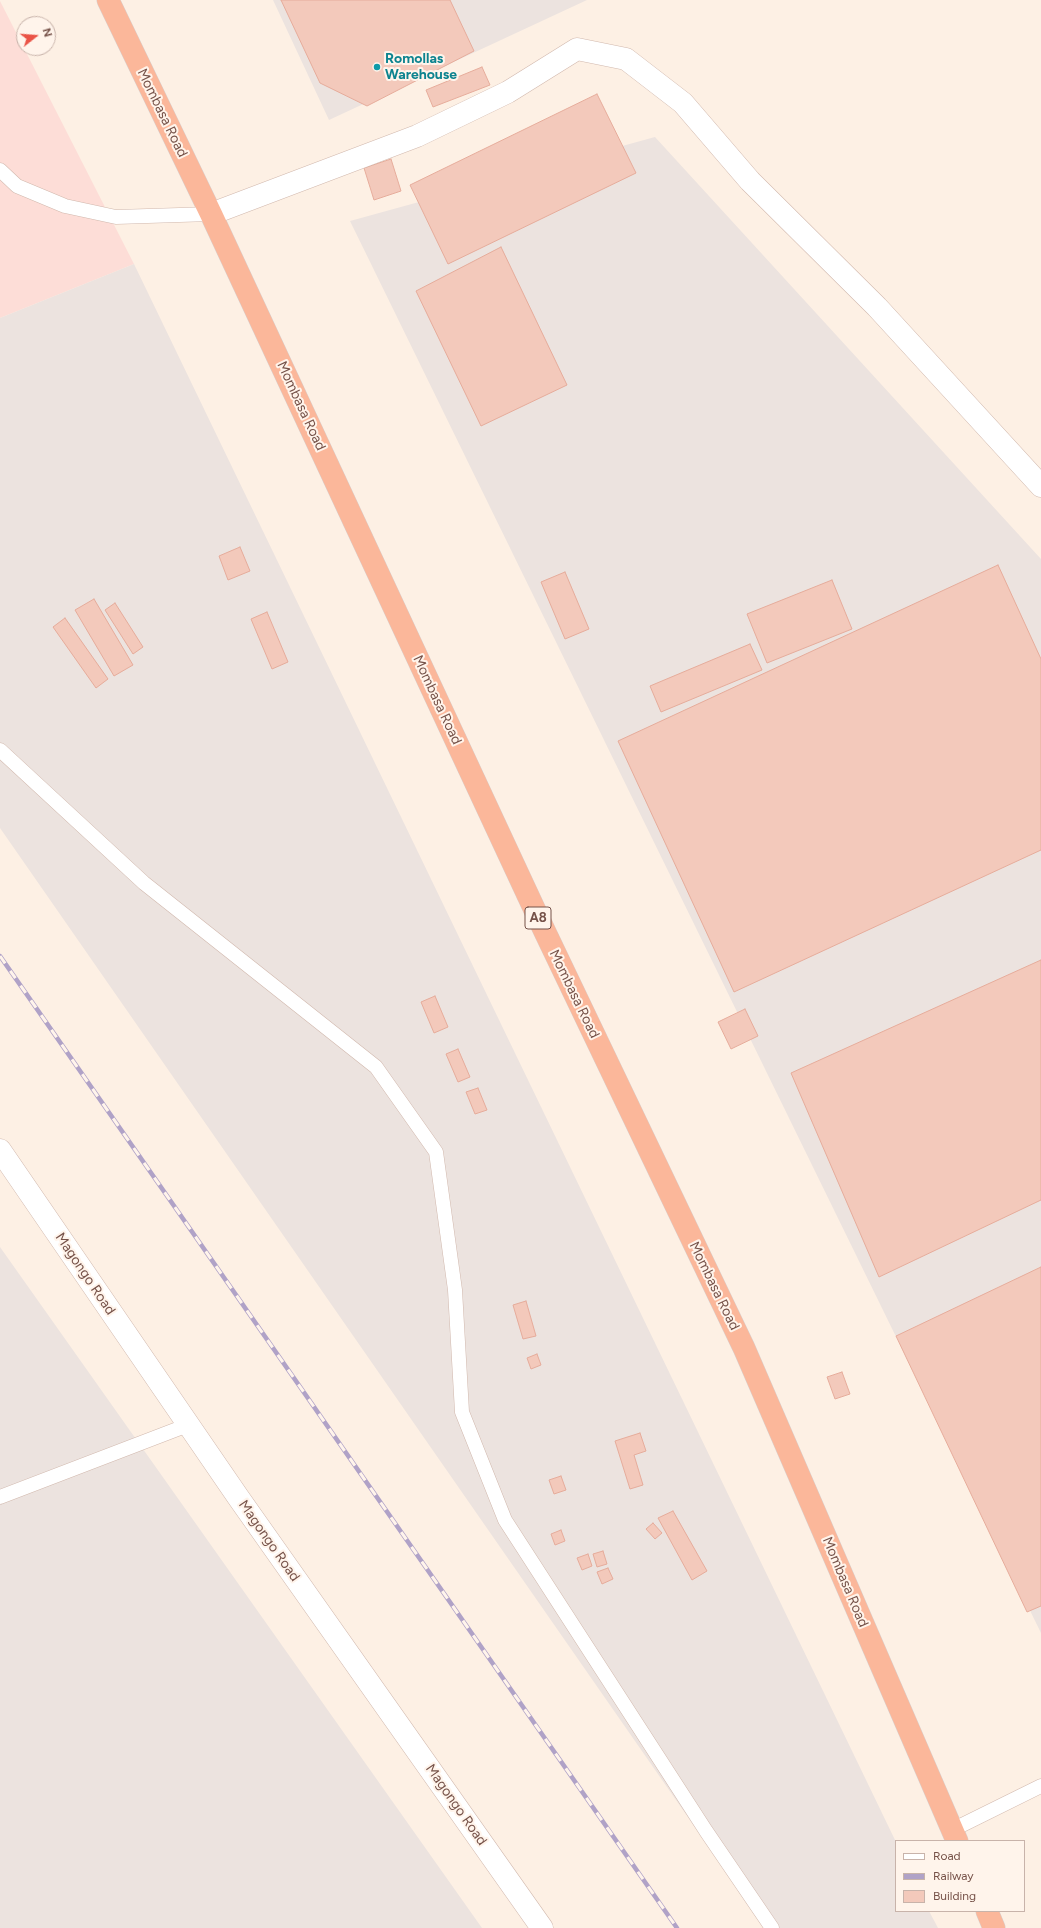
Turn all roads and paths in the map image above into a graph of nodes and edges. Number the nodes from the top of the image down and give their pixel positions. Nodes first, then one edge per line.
1 (108, 0) edge
2 (0, 170) edge
3 (211, 214) junction
4 (1041, 486) edge
5 (0, 750) edge
6 (0, 1150) edge
7 (188, 1425) junction
8 (0, 1497) edge
9 (1041, 1786) edge
10 (954, 1836) edge
11 (987, 1912) edge
12 (542, 1928) edge
13 (772, 1928) edge
14 (994, 1928) edge

1 - 3 highway, Mombasa Road / A8
2 - 3 lane
3 - 4 street
3 - 10 highway, Mombasa Road / A8
5 - 13 lane
6 - 7 street, Magongo Road
7 - 8 lane
7 - 12 street, Magongo Road
9 - 10 lane
11 - 14 highway

